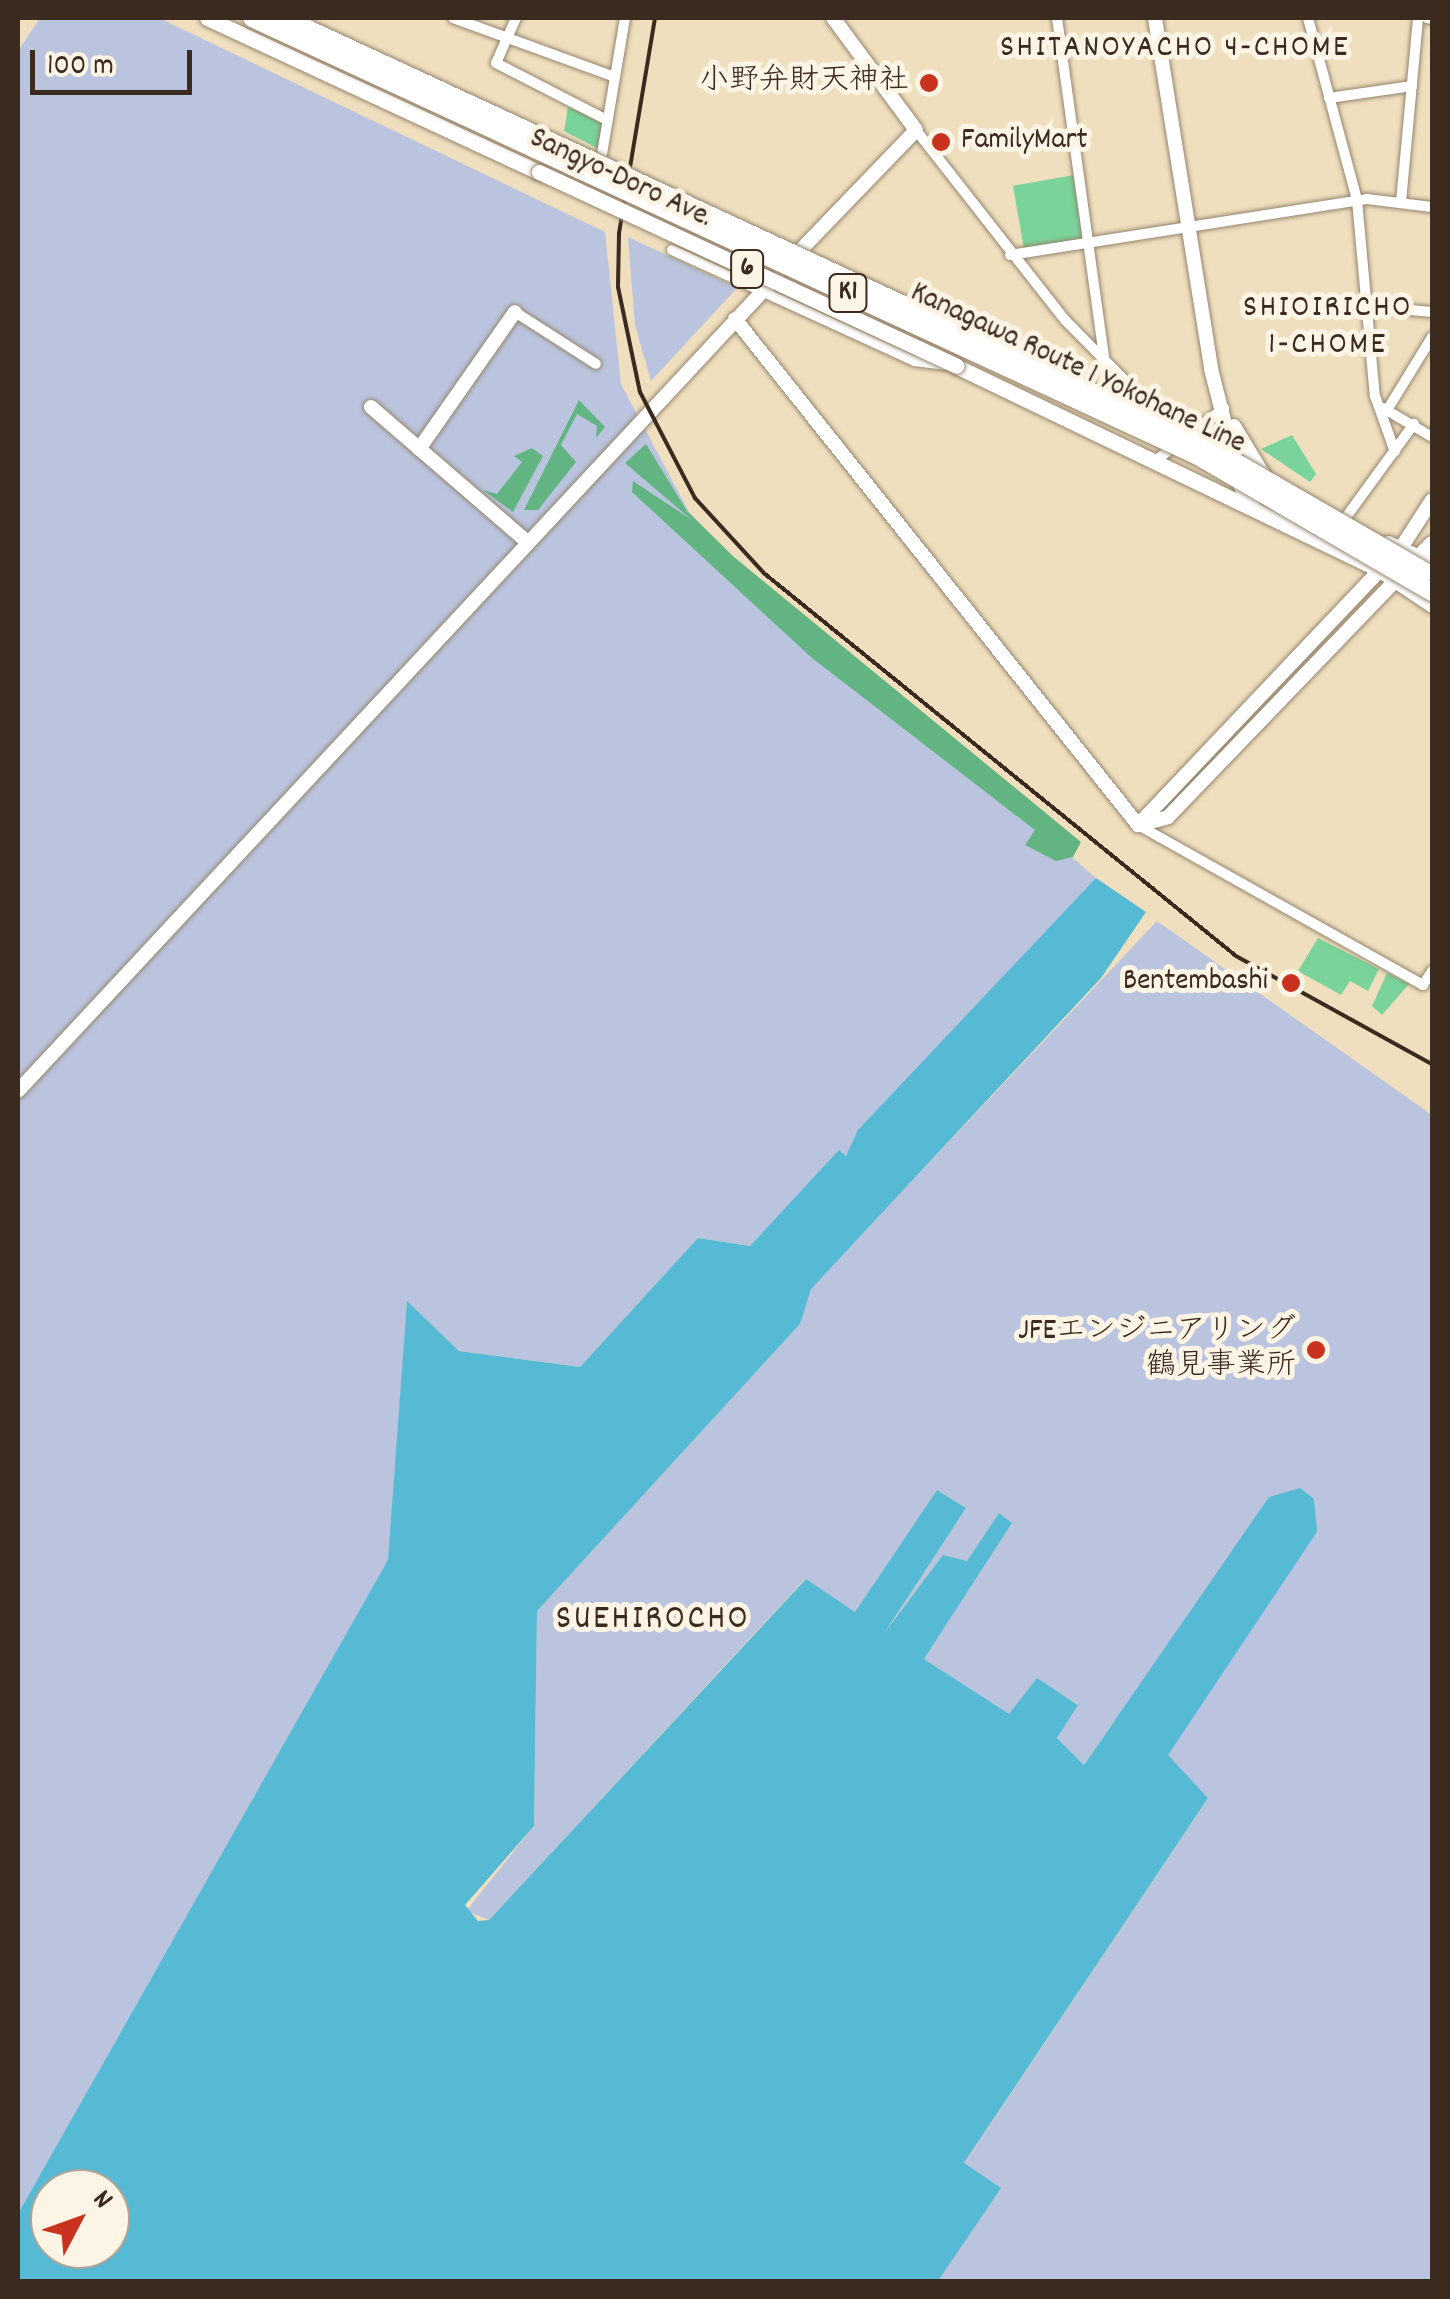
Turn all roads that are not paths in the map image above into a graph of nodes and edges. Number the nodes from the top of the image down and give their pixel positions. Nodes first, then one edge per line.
1 (208, 18) edge
2 (252, 18) edge
3 (274, 18) edge
4 (284, 18) edge
5 (453, 18) edge
6 (516, 18) edge
7 (626, 18) edge
8 (833, 18) edge
9 (1056, 18) edge
10 (1155, 18) edge
11 (1308, 18) edge
12 (1418, 18) edge
13 (256, 40) junction
14 (504, 42) junction
15 (615, 77) junction
16 (1412, 86) junction
17 (1330, 98) junction
18 (607, 120) junction
19 (916, 130) junction
20 (602, 154) dead end
21 (1356, 200) junction
22 (1401, 202) junction
23 (1432, 207) edge
24 (1188, 226) junction
25 (1091, 242) junction
26 (672, 250) dead end
27 (1010, 256) junction
28 (762, 292) junction
29 (1367, 306) junction
30 (516, 312) joint
31 (1432, 312) edge
32 (736, 319) junction
33 (1432, 337) edge
34 (1105, 363) junction
35 (596, 364) dead end
36 (956, 366) junction
37 (372, 407) dead end
38 (1224, 408) junction
39 (1383, 408) junction
40 (1414, 424) junction
41 (1432, 437) edge
42 (1183, 439) junction
43 (419, 449) junction
44 (1395, 452) junction
45 (1155, 460) junction
46 (1172, 468) junction
47 (1242, 486) junction
48 (1432, 500) edge
49 (1296, 508) junction
50 (1256, 510) junction
51 (1341, 524) junction
52 (525, 540) junction
53 (1432, 542) edge
54 (1401, 548) junction
55 (1427, 564) edge
56 (1387, 574) junction
57 (1432, 592) edge
58 (1432, 604) edge
59 (1138, 825) junction
60 (1432, 972) edge
61 (18, 1091) edge

1 - 13 main road, Sangyo-Doro Ave. / 6
2 - 57 highway, Kanagawa Route 1 Yokohane Line / K1, bridge
3 - 13 street
4 - 55 highway, Kanagawa Route 1 Yokohane Line / K1, bridge
5 - 14 street
6 - 14 street
7 - 15 street
8 - 19 street
9 - 25 street
10 - 24 street
11 - 17 street
12 - 16 street
13 - 36 main road, Sangyo-Doro Ave. / 6, bridge
14 - 15 street
14 - 18 street
15 - 18 street
16 - 17 street
16 - 22 street
17 - 21 street
18 - 20 street
19 - 27 street
19 - 28 street
21 - 22 street
21 - 24 street
21 - 29 street
22 - 23 street
24 - 25 street
24 - 38 street
25 - 27 street
25 - 34 street
26 - 28 street
27 - 34 street
28 - 32 street
28 - 36 street
29 - 31 street
29 - 39 street
30 - 35 street
30 - 43 street
32 - 52 street
32 - 59 street
33 - 39 street
34 - 42 street
36 - 45 main road, Sangyo-Doro Ave. / 6
37 - 43 street
38 - 42 street
38 - 47 street
38 - 49 street
39 - 40 street
39 - 44 street
40 - 41 street
40 - 44 street
42 - 45 street
43 - 52 street
44 - 51 street
45 - 46 main road, Sangyo-Doro Ave. / 6
46 - 47 main road, Sangyo-Doro Ave. / 6
46 - 50 main road, Sangyo-Doro Ave. / 6
47 - 49 main road, Sangyo-Doro Ave. / 6
47 - 50 street
48 - 54 street
49 - 51 main road, Sangyo-Doro Ave. / 6
50 - 56 main road, Sangyo-Doro Ave. / 6
51 - 54 main road, Sangyo-Doro Ave. / 6
52 - 61 street
53 - 55 street
54 - 55 main road, Sangyo-Doro Ave. / 6
54 - 56 street
55 - 56 street
56 - 58 main road, Sangyo-Doro Ave. / 6
56 - 59 street
59 - 60 street

